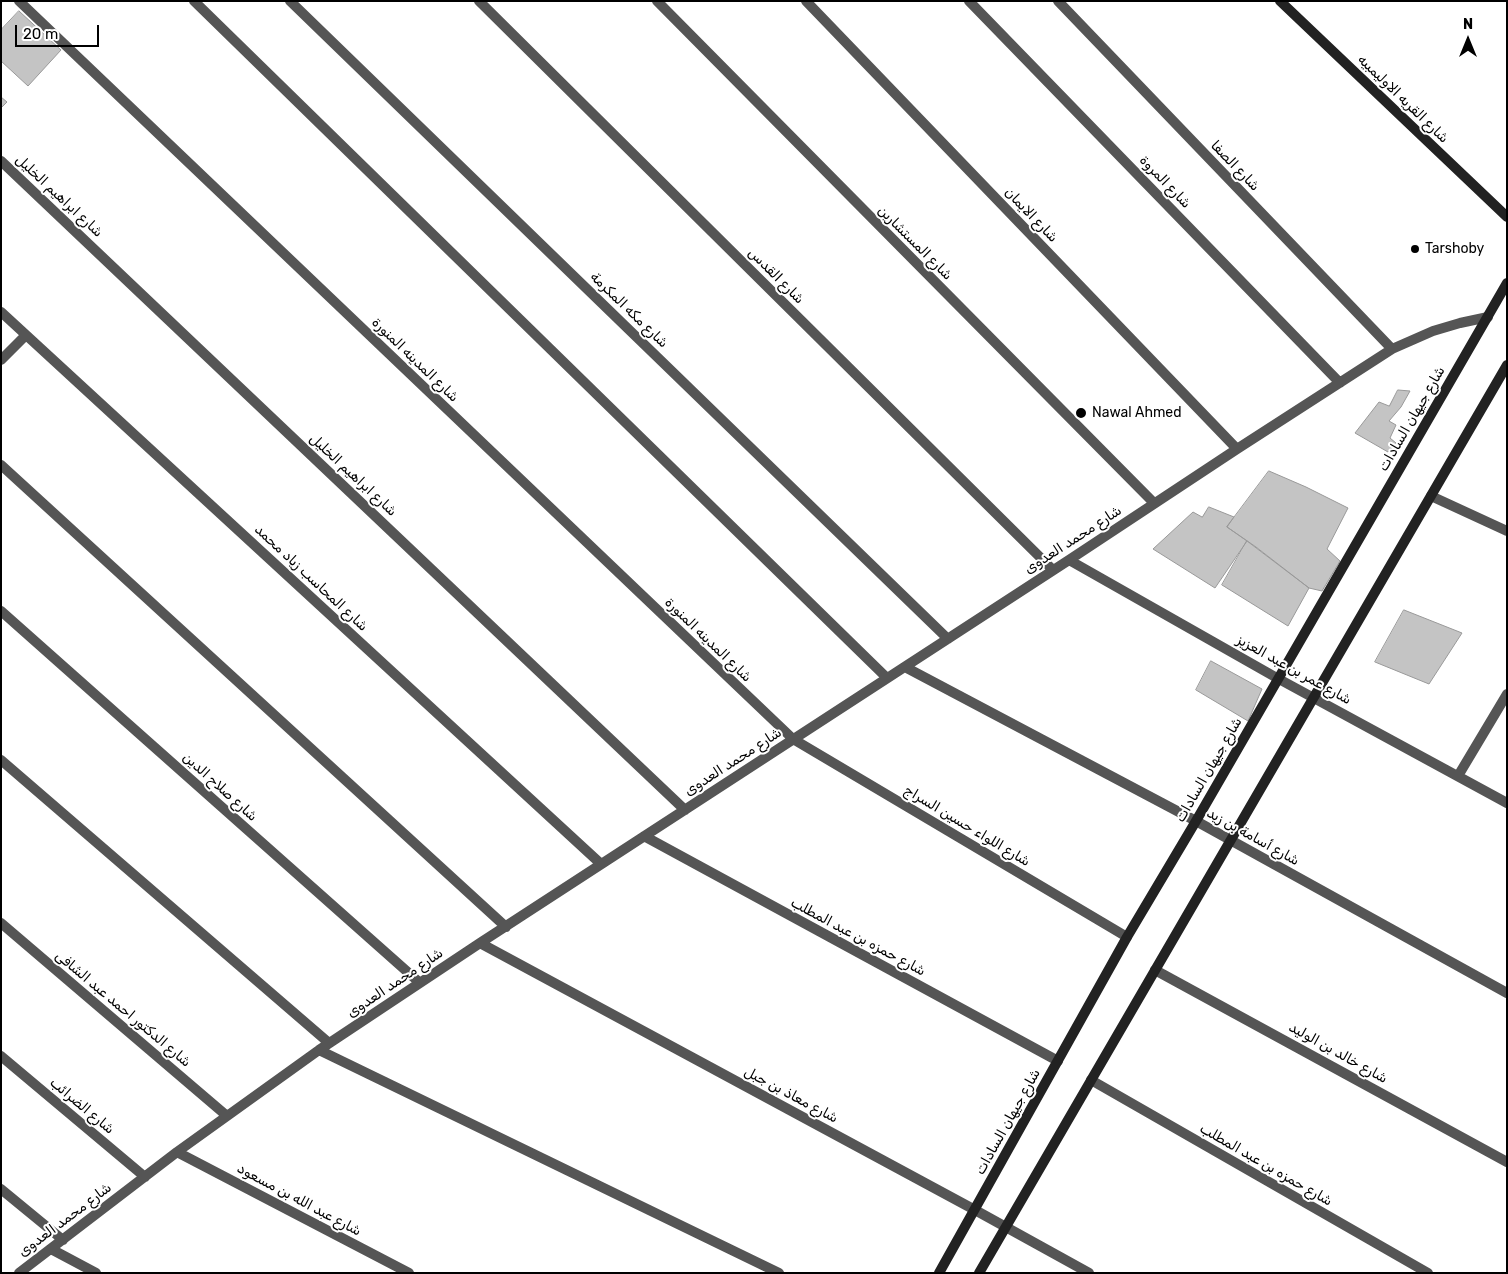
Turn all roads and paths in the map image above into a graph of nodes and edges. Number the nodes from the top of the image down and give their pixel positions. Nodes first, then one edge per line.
1 (19, 1) edge
2 (194, 1) edge
3 (290, 1) edge
4 (479, 1) edge
5 (657, 1) edge
6 (806, 1) edge
7 (969, 1) edge
8 (1058, 1) edge
9 (1280, 1) edge
10 (1, 161) edge
11 (1507, 217) edge
12 (1507, 283) edge
13 (1, 312) edge
14 (1488, 317) junction
15 (26, 335) junction
16 (1392, 349) junction
17 (1, 360) edge
18 (1505, 372) edge
19 (1340, 383) junction
20 (1237, 448) junction
21 (1, 465) edge
22 (1431, 496) junction
23 (1154, 503) junction
24 (1507, 531) edge
25 (1069, 560) junction
26 (1053, 570) junction
27 (1, 611) edge
28 (948, 639) junction
29 (905, 667) junction
30 (887, 678) junction
31 (1277, 678) junction
32 (1507, 694) edge
33 (1314, 697) junction
34 (793, 740) junction
35 (1, 760) edge
36 (1458, 776) junction
37 (1507, 803) edge
38 (685, 810) junction
39 (1196, 821) junction
40 (644, 836) junction
41 (1230, 841) junction
42 (601, 864) junction
43 (1, 923) edge
44 (506, 927) junction
45 (1127, 937) junction
46 (480, 943) junction
47 (1156, 970) junction
48 (420, 983) junction
49 (1507, 993) edge
50 (329, 1043) junction
51 (319, 1050) junction
52 (1, 1056) edge
53 (1058, 1061) junction
54 (1091, 1080) junction
55 (227, 1116) junction
56 (177, 1152) junction
57 (1507, 1162) edge
58 (145, 1176) junction
59 (1, 1189) edge
60 (975, 1210) junction
61 (1005, 1227) junction
62 (63, 1240) junction
63 (51, 1249) junction
64 (19, 1273) edge
65 (96, 1273) edge
66 (409, 1273) edge
67 (779, 1273) edge
68 (939, 1273) edge
69 (979, 1273) edge
70 (1089, 1273) edge
71 (1428, 1273) edge

1 - 34 street, شارع المدينه المنورة
2 - 30 street
3 - 28 street, شارع مكه المكرمة
4 - 26 street, شارع القدس
5 - 23 street, شارع المستشارين
6 - 20 street, شارع الايمان
7 - 19 street, شارع المروة
8 - 16 street, شارع الصفا
9 - 11 main road, شارع القريه الاوليمبيه
10 - 38 street, شارع ابراهيم الخليل
12 - 14 main road, شارع جيهان السادات
13 - 15 street, شارع المحاسب زياد محمد
14 - 16 street, شارع محمد العدوى
14 - 31 main road, شارع جيهان السادات
15 - 17 street
15 - 42 street, شارع المحاسب زياد محمد
16 - 19 street, شارع محمد العدوى
18 - 22 main road
19 - 20 street, شارع محمد العدوى
20 - 23 street, شارع محمد العدوى
21 - 44 street
22 - 24 street
22 - 33 main road
23 - 25 street, شارع محمد العدوى
25 - 26 street, شارع محمد العدوى
25 - 31 street, شارع عمر بن عبد العزيز
26 - 28 street, شارع محمد العدوى
27 - 48 street, شارع صلاح الدين
28 - 29 street, شارع محمد العدوى
29 - 30 street, شارع محمد العدوى
29 - 39 street, شارع أسامة بن زيد
30 - 34 street, شارع محمد العدوى
31 - 33 street, شارع عمر بن عبد العزيز
31 - 39 main road, شارع جيهان السادات
32 - 36 street
33 - 36 street, شارع عمر بن عبد العزيز
33 - 41 main road
34 - 38 street, شارع محمد العدوى
34 - 45 street, شارع اللواء حسين السراج
35 - 50 street
36 - 37 street, شارع عمر بن عبد العزيز
38 - 40 street, شارع محمد العدوى
39 - 41 street, شارع أسامة بن زيد
39 - 45 main road, شارع جيهان السادات
40 - 42 street, شارع محمد العدوى
40 - 53 street, شارع حمزه بن عبد المطلب
41 - 47 main road
41 - 49 street, شارع أسامة بن زيد
42 - 44 street, شارع محمد العدوى
43 - 55 street, شارع الدكتور احمد عبد الشافى
44 - 46 street, شارع محمد العدوى
45 - 53 main road, شارع جيهان السادات
46 - 48 street, شارع محمد العدوى
46 - 60 street, شارع معاذ بن جبل
47 - 54 main road
47 - 57 street, شارع خالد بن الوليد
48 - 50 street, شارع محمد العدوى
50 - 51 street, شارع محمد العدوى
51 - 55 street, شارع محمد العدوى
51 - 67 street
52 - 58 street, شارع الضرائب
53 - 60 main road, شارع جيهان السادات
54 - 61 main road
54 - 71 street, شارع حمزه بن عبد المطلب
55 - 56 street, شارع محمد العدوى
56 - 58 street, شارع محمد العدوى
56 - 66 street, شارع عبد الله بن مسعود
58 - 62 street, شارع محمد العدوى
59 - 62 street
60 - 61 street, شارع معاذ بن جبل
60 - 68 main road, شارع جيهان السادات
61 - 69 main road
61 - 70 street, شارع معاذ بن جبل
62 - 63 street, شارع محمد العدوى
63 - 64 street, شارع محمد العدوى
63 - 65 street

